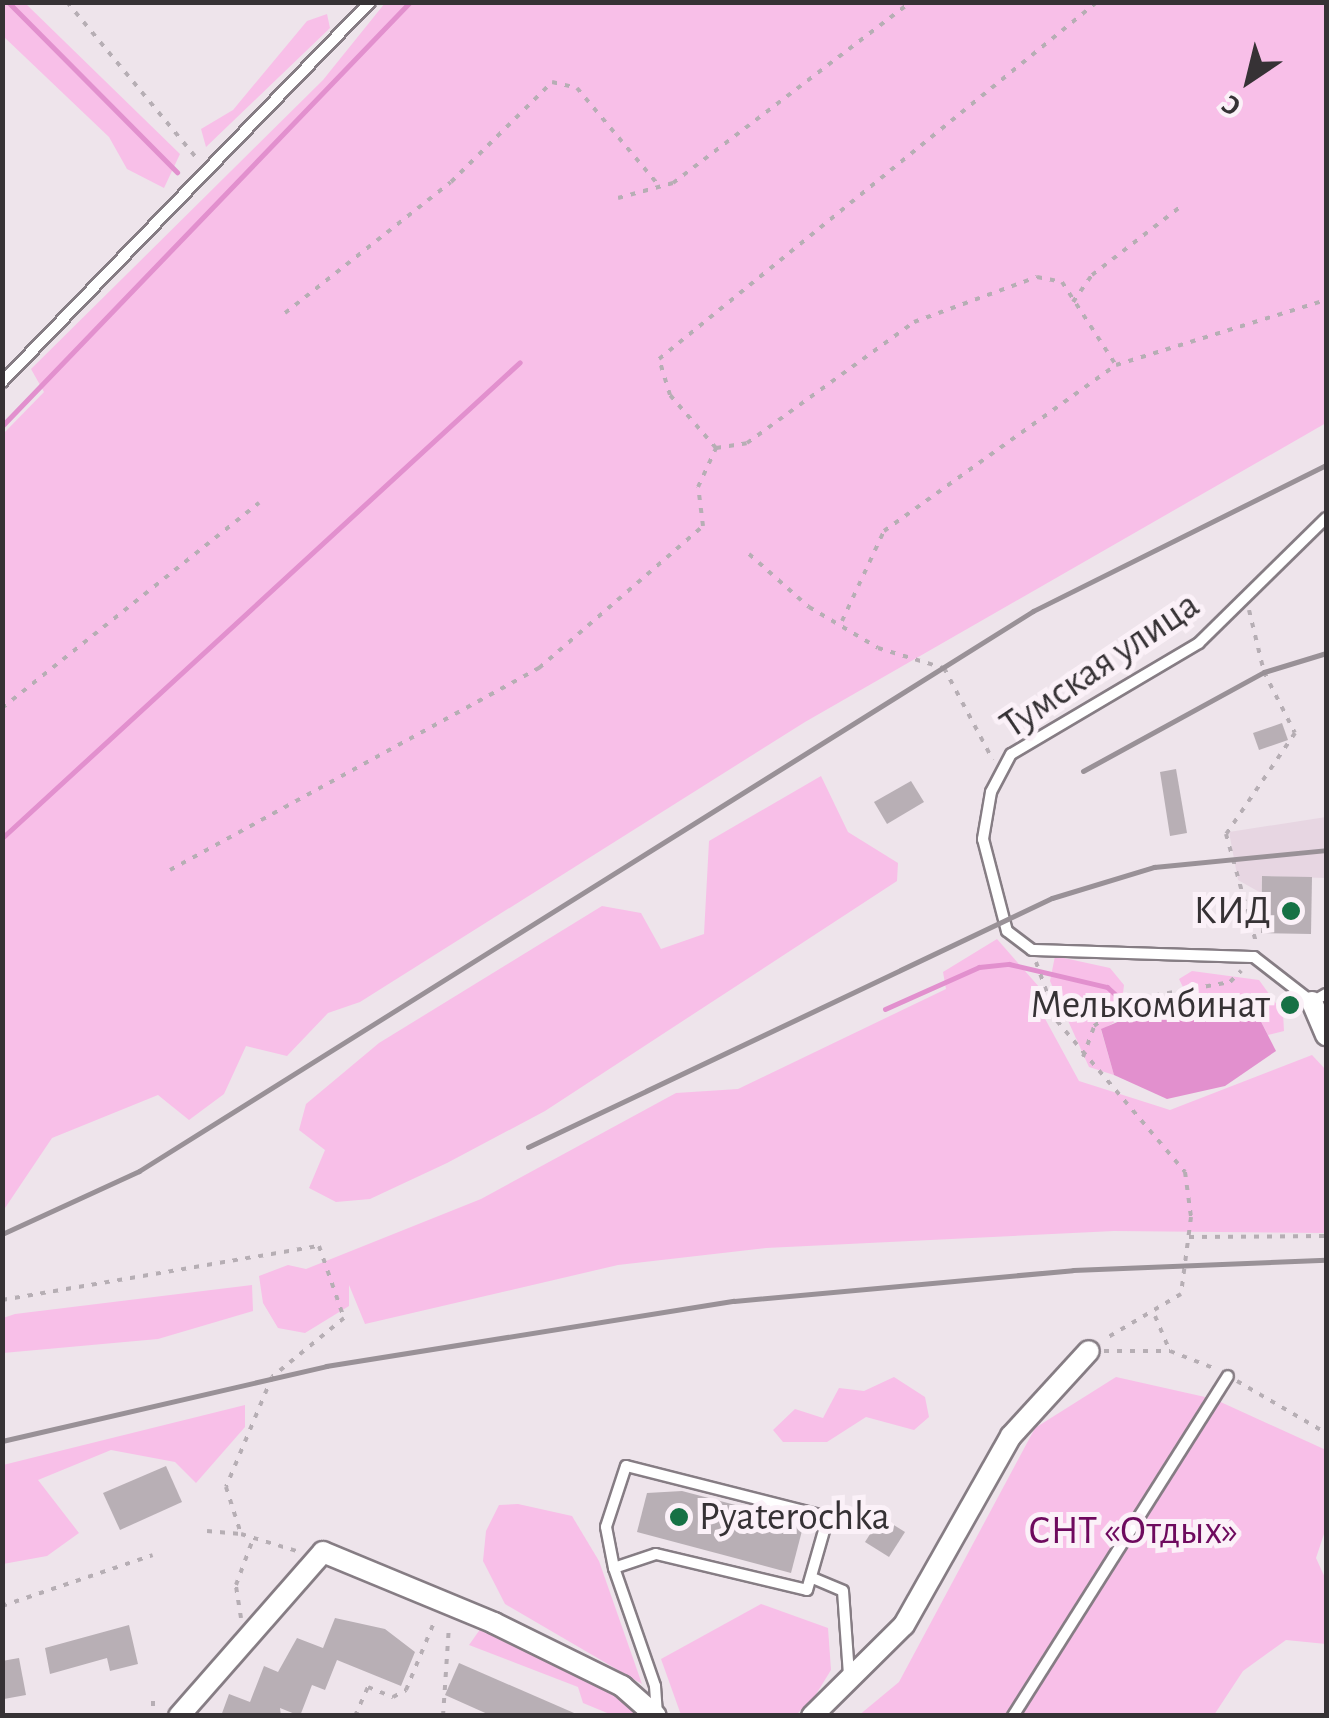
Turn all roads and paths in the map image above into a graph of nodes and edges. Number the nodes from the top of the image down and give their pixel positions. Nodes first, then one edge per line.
1 (68, 2) edge
2 (370, 2) edge
3 (911, 2) edge
4 (1098, 2) edge
5 (208, 170) junction
6 (660, 186) junction
7 (618, 198) dead end
8 (1184, 204) dead end
9 (1326, 300) edge
10 (1073, 302) junction
11 (284, 313) dead end
12 (1116, 365) junction
13 (2, 382) edge
14 (716, 448) junction
15 (259, 503) dead end
16 (1326, 518) edge
17 (748, 554) dead end
18 (1245, 599) junction
19 (842, 620) junction
20 (2, 708) edge
21 (1002, 772) junction
22 (170, 870) dead end
23 (1254, 957) junction
24 (1038, 966) dead end
25 (1319, 998) edge
26 (1326, 1035) edge
27 (1083, 1057) junction
28 (1326, 1236) edge
29 (1189, 1238) junction
30 (2, 1300) edge
31 (1155, 1316) junction
32 (1089, 1351) joint
33 (1170, 1351) dead end
34 (1228, 1376) dead end
35 (207, 1530) dead end
36 (241, 1534) junction
37 (253, 1538) junction
38 (322, 1552) junction
39 (153, 1555) dead end
40 (614, 1568) junction
41 (815, 1579) junction
42 (446, 1603) junction
43 (2, 1606) edge
44 (244, 1642) junction
45 (850, 1681) junction
46 (153, 1701) dead end
47 (153, 1716) edge
48 (179, 1716) edge
49 (355, 1716) edge
50 (443, 1716) edge
51 (657, 1716) edge
52 (812, 1716) edge
53 (1014, 1716) edge

1 - 5 path
2 - 5 lane
3 - 6 path
4 - 14 path
5 - 13 lane
6 - 7 path
6 - 11 path
8 - 10 path
9 - 12 path
10 - 12 path
10 - 14 path
12 - 19 path
14 - 22 path
15 - 20 path
16 - 18 lane, Тумская улица
17 - 19 path
18 - 21 lane, Тумская улица
18 - 23 path
19 - 21 path
21 - 23 lane, Тумская улица
23 - 25 lane
23 - 27 path
24 - 27 path
25 - 26 street
27 - 29 path
28 - 29 path
29 - 31 path
30 - 36 path
31 - 32 path
31 - 33 path
32 - 45 street
34 - 53 lane
35 - 36 path
36 - 37 path
37 - 38 path
37 - 44 path
38 - 42 street
38 - 44 street
39 - 43 path
40 - 41 lane
40 - 41 lane
40 - 51 lane
41 - 45 lane
42 - 49 path
42 - 50 path
42 - 51 street
44 - 48 street
45 - 52 street
46 - 47 path

